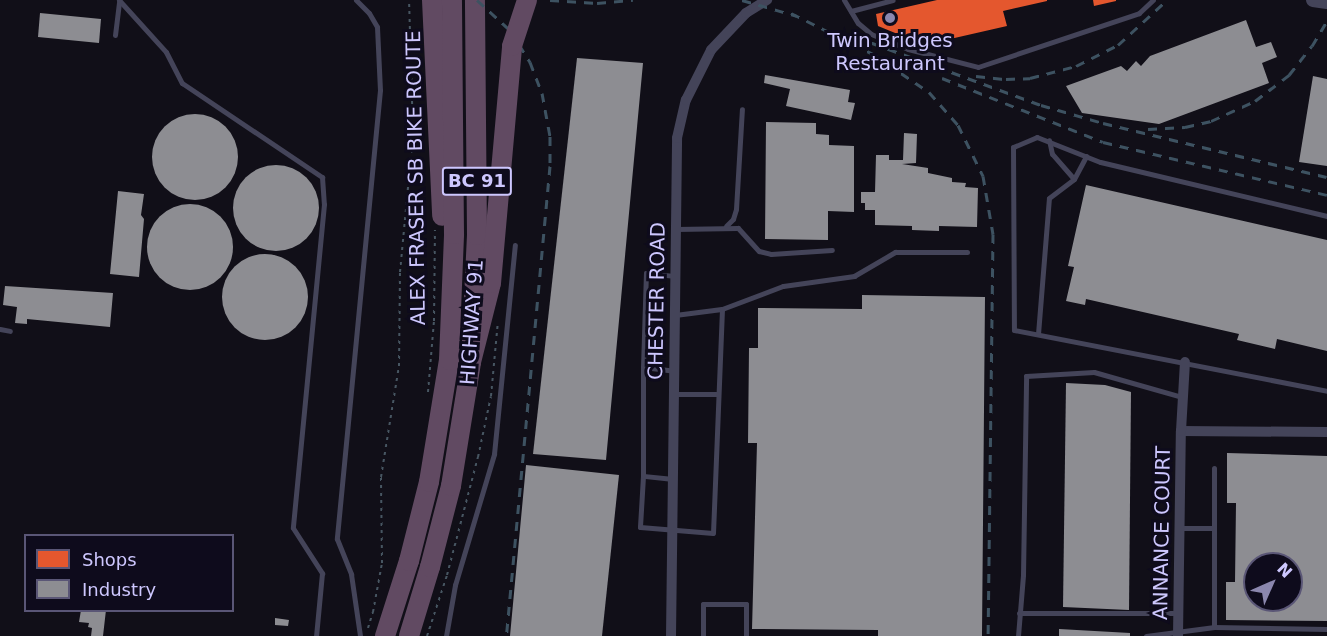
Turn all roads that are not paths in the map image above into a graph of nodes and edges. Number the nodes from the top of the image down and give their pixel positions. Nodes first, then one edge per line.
1 (119, 0) edge
2 (356, 0) edge
3 (432, 0) edge
4 (452, 0) edge
5 (475, 0) edge
6 (527, 0) edge
7 (767, 0) edge
8 (844, 0) edge
9 (893, 0) edge
10 (1153, 0) edge
11 (1313, 0) edge
12 (1327, 2) edge
13 (851, 10) junction
14 (115, 35) dead end
15 (742, 109) dead end
16 (1049, 140) junction
17 (1086, 156) junction
18 (1074, 179) junction
19 (1327, 216) edge
20 (726, 226) junction
21 (676, 229) junction
22 (515, 245) dead end
23 (832, 250) dead end
24 (967, 252) dead end
25 (676, 276) junction
26 (722, 309) junction
27 (675, 315) junction
28 (0, 330) edge
29 (10, 331) dead end
30 (1038, 334) junction
31 (449, 360) junction
32 (471, 362) junction
33 (1185, 362) junction
34 (643, 367) junction
35 (674, 371) junction
36 (1327, 391) edge
37 (674, 394) junction
38 (718, 394) junction
39 (1182, 397) junction
40 (1181, 431) junction
41 (1327, 432) edge
42 (1214, 468) dead end
43 (642, 476) junction
44 (673, 479) junction
45 (1180, 528) junction
46 (1214, 528) junction
47 (672, 531) junction
48 (1019, 613) junction
49 (1179, 613) junction
50 (1214, 627) junction
51 (1270, 628) junction
52 (1327, 628) edge
53 (1178, 633) edge
54 (316, 636) edge
55 (360, 636) edge
56 (385, 636) edge
57 (409, 636) edge
58 (446, 636) edge
59 (671, 636) edge
60 (703, 636) edge
61 (746, 636) edge
62 (1018, 636) edge
63 (1146, 636) edge
64 (1270, 636) edge

1 - 14 lane
1 - 54 lane
2 - 55 lane
3 - 31 highway
4 - 31 highway, BC 91
5 - 32 highway, HIGHWAY 91 / BC 91, bridge
6 - 32 highway, bridge
7 - 21 street, CHESTER ROAD
8 - 13 lane
9 - 13 lane
10 - 13 lane
11 - 12 street
15 - 20 lane
16 - 17 lane
16 - 18 lane
16 - 30 lane
17 - 18 lane
17 - 19 lane
18 - 30 lane
20 - 21 lane
20 - 23 lane
21 - 25 street, CHESTER ROAD
22 - 58 lane
24 - 26 lane
25 - 27 street, CHESTER ROAD
25 - 34 lane
26 - 27 lane
26 - 38 lane
27 - 35 street, CHESTER ROAD
28 - 29 lane
30 - 33 lane
31 - 56 highway, HIGHWAY 91 / BC 91
32 - 57 highway, HIGHWAY 91 / BC 91
33 - 36 lane
33 - 39 street, ANNANCE COURT
34 - 35 lane
34 - 43 lane
35 - 37 street, CHESTER ROAD
37 - 38 lane
37 - 44 street, CHESTER ROAD
38 - 47 lane
39 - 40 street, ANNANCE COURT
39 - 48 lane
40 - 41 street, ANNANCE COURT
40 - 45 street, ANNANCE COURT
42 - 46 lane
43 - 44 lane
43 - 47 lane
44 - 47 street, CHESTER ROAD
45 - 46 lane
45 - 49 street, ANNANCE COURT
46 - 50 lane
47 - 59 street, CHESTER ROAD
48 - 49 lane
48 - 62 lane
49 - 53 street, ANNANCE COURT
50 - 51 lane
50 - 53 lane
51 - 52 lane
51 - 64 lane
53 - 63 lane
60 - 61 lane

